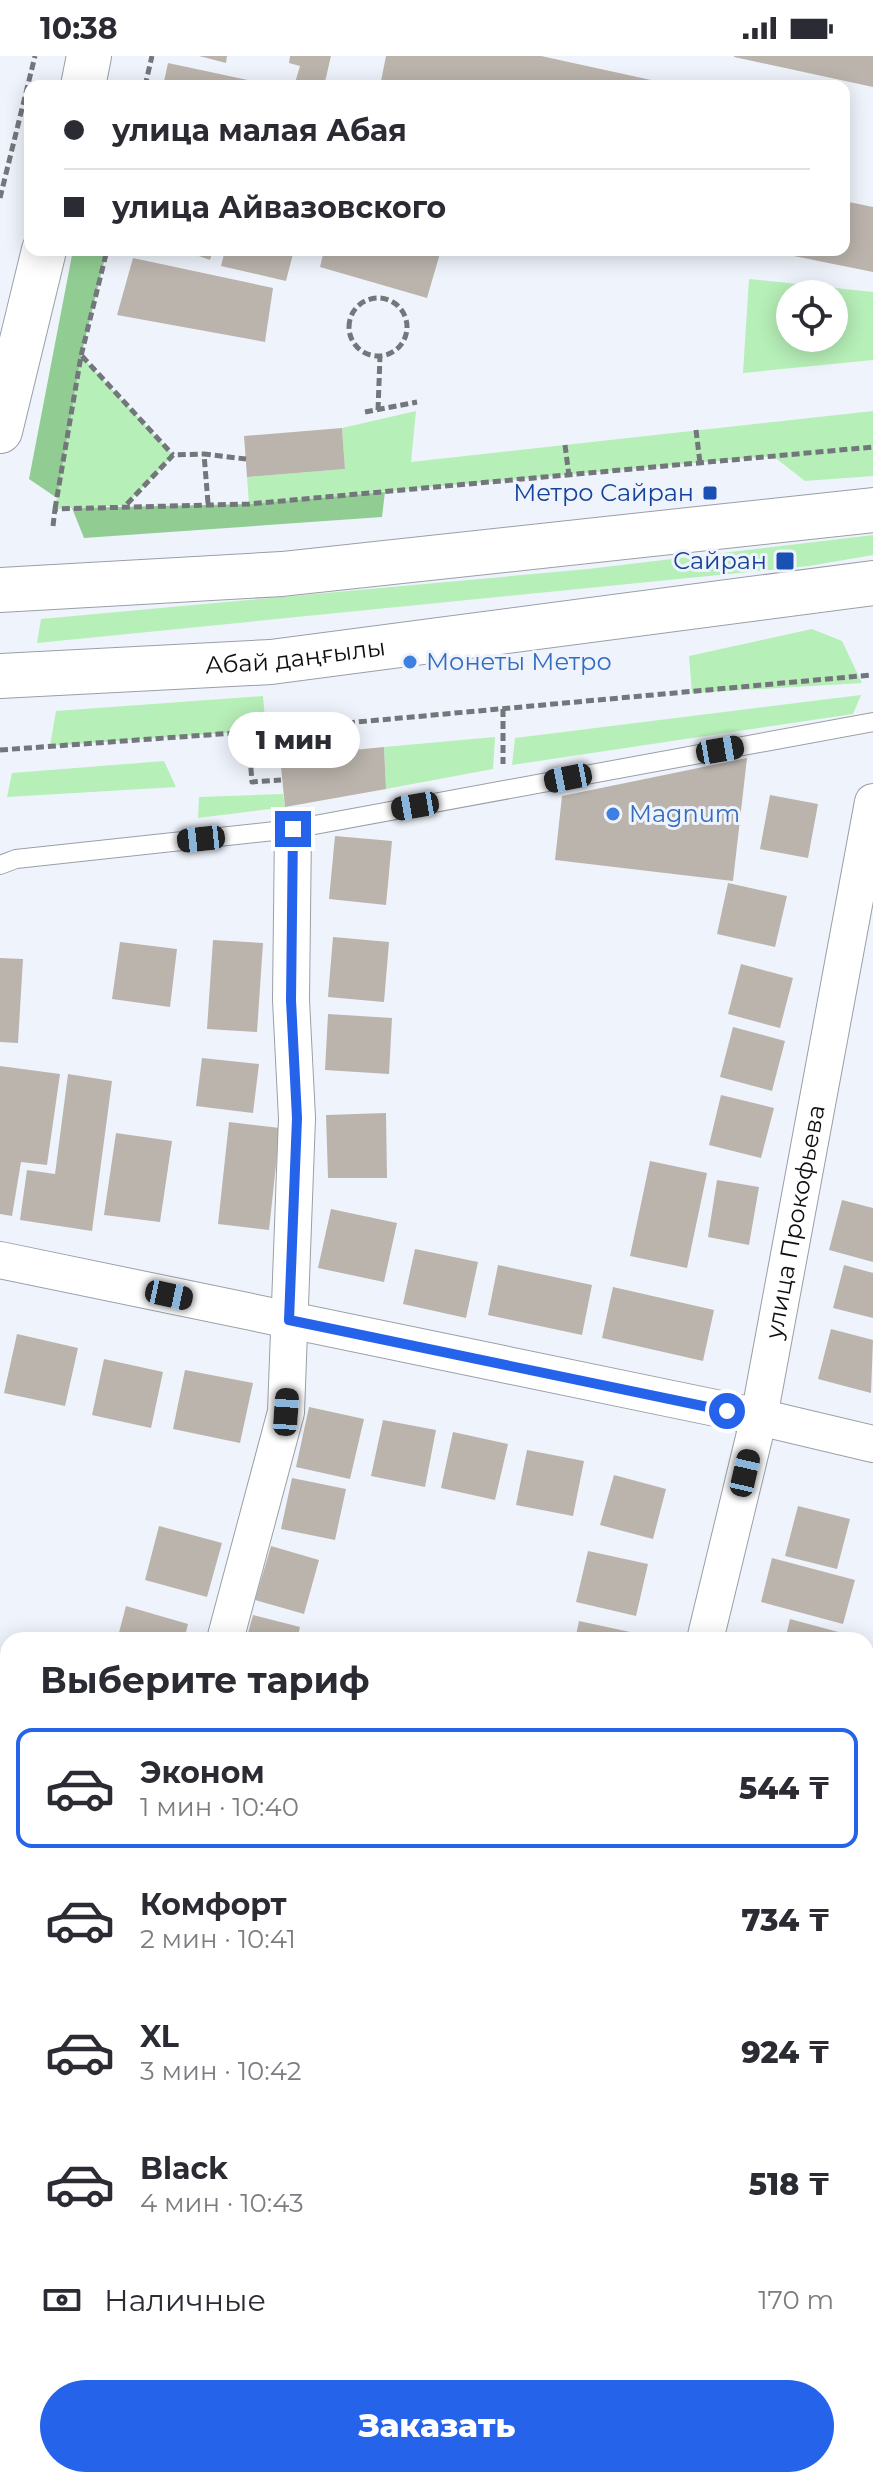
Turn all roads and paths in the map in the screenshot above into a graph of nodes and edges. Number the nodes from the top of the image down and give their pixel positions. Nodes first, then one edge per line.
1 (35, 56) edge
2 (89, 56) edge
3 (152, 56) edge
4 (29, 80) edge
5 (84, 80) edge
6 (146, 80) edge
7 (24, 101) edge
8 (0, 198) edge
9 (43, 256) edge
10 (106, 256) edge
11 (81, 356) junction
12 (380, 356) junction
13 (417, 402) dead end
14 (378, 410) junction
15 (365, 412) dead end
16 (696, 430) dead end
17 (0, 431) edge
18 (565, 445) dead end
19 (873, 447) edge
20 (204, 454) junction
21 (173, 455) junction
22 (246, 459) dead end
23 (700, 463) junction
24 (569, 476) junction
25 (208, 504) junction
26 (126, 505) junction
27 (55, 509) junction
28 (873, 510) edge
29 (53, 526) dead end
30 (873, 583) edge
31 (0, 590) edge
32 (871, 675) dead end
33 (0, 676) edge
34 (503, 709) junction
35 (873, 722) edge
36 (248, 732) junction
37 (0, 750) edge
38 (504, 771) dead end
39 (281, 780) dead end
40 (873, 802) edge
41 (293, 829) junction
42 (0, 865) edge
43 (0, 1260) edge
44 (289, 1320) junction
45 (759, 1417) junction
46 (873, 1444) edge
47 (227, 1632) edge
48 (707, 1632) edge

1 - 4 path
2 - 5 main road
3 - 6 path
7 - 8 path
9 - 17 main road
10 - 11 path
11 - 21 path
11 - 27 path
12 - 12 path
12 - 14 path
13 - 14 path
14 - 15 path
16 - 23 path
18 - 24 path
19 - 23 path
20 - 21 path
20 - 22 path
20 - 25 path
21 - 26 path
23 - 24 path
24 - 25 path
25 - 26 path
26 - 27 path
27 - 29 path
28 - 31 main road
30 - 33 main road, Абай даңғылы
32 - 34 path
34 - 36 path
34 - 38 path
35 - 41 lane
36 - 37 path
36 - 39 path
40 - 45 street, улица Прокофьева
41 - 42 lane
41 - 44 street
43 - 44 street
44 - 45 street
44 - 47 street
45 - 46 street
45 - 48 street, улица Прокофьева

